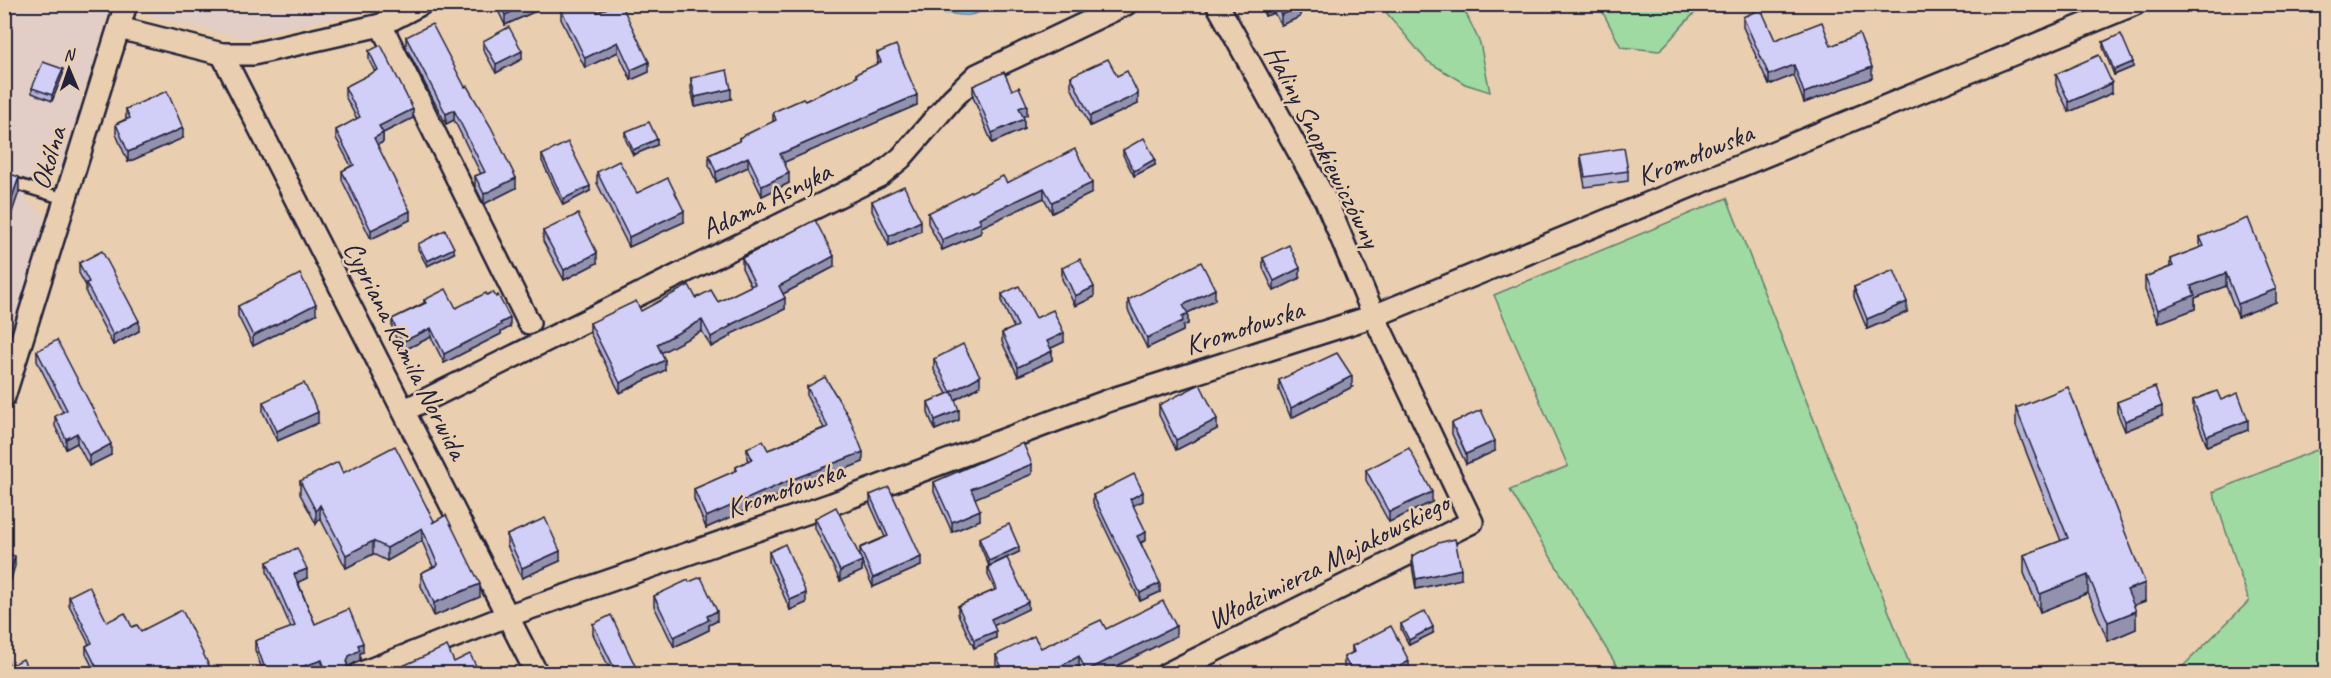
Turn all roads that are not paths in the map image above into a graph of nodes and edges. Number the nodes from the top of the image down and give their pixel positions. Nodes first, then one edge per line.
1 (126, 4) edge
2 (421, 4) edge
3 (1126, 4) edge
4 (1217, 4) edge
5 (2135, 4) edge
6 (381, 25) junction
7 (119, 28) junction
8 (222, 54) junction
9 (4, 180) edge
10 (65, 199) junction
11 (1374, 316) junction
12 (529, 323) dead end
13 (4, 397) edge
14 (405, 410) junction
15 (507, 616) junction
16 (359, 674) edge
17 (537, 674) edge
18 (1167, 674) edge

1 - 7 street, Okólna
2 - 6 street
3 - 14 street, Adama Asnyka
4 - 11 street, Haliny Snopkiewiczówny
5 - 11 street, Kromołowska
6 - 8 street
6 - 12 street
7 - 8 street
7 - 10 street, Okólna
8 - 14 street, Cypriana Kamila Norwida
9 - 10 lane
10 - 13 street, Okólna
11 - 15 street, Kromołowska
11 - 18 street, Włodzimierza Majakowskiego
14 - 15 street, Cypriana Kamila Norwida
15 - 16 street, Kromołowska
15 - 17 street, Cypriana Kamila Norwida

